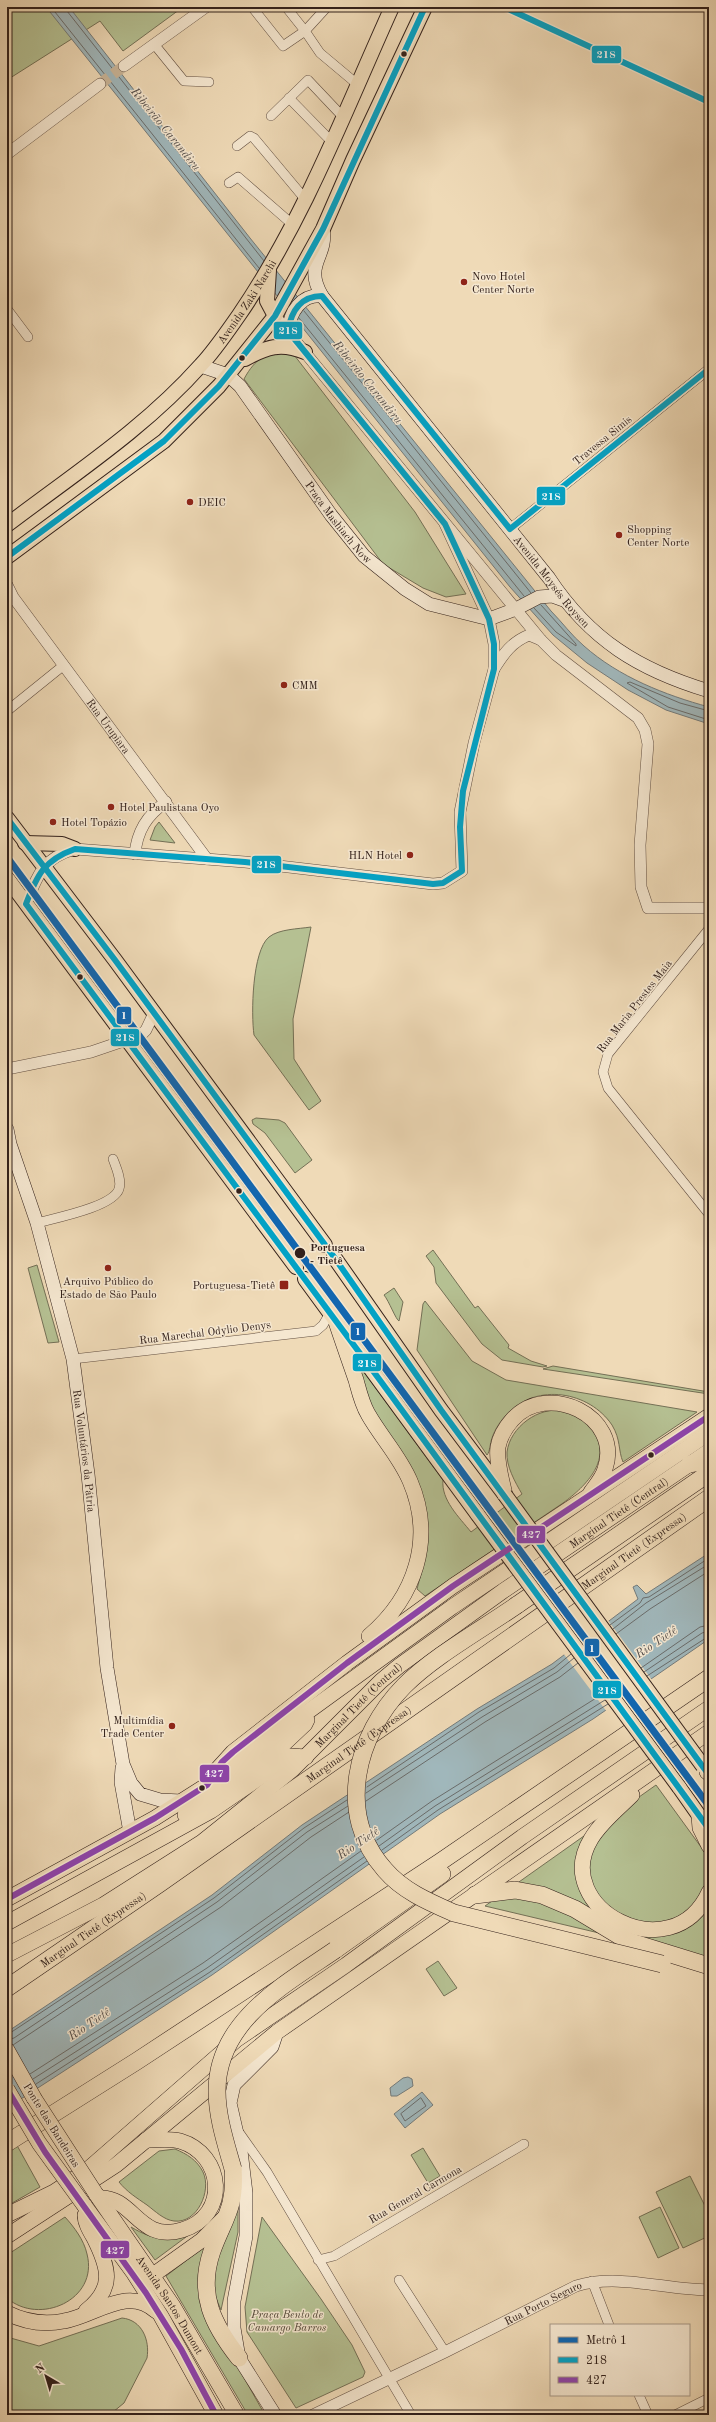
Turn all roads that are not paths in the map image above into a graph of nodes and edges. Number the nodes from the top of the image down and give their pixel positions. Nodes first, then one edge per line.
1 (206, 7) edge
2 (252, 7) edge
3 (286, 7) edge
4 (327, 7) edge
5 (392, 7) edge
6 (425, 7) edge
7 (305, 31) junction
8 (154, 44) junction
9 (124, 66) tunnel mouth
10 (210, 82) dead end
11 (100, 84) tunnel mouth
12 (357, 84) junction
13 (289, 98) junction
14 (271, 116) dead end
15 (343, 117) junction
16 (332, 142) junction
17 (237, 146) dead end
18 (7, 154) edge
19 (229, 183) dead end
20 (304, 199) junction
21 (292, 224) junction
22 (323, 229) junction
23 (269, 268) junction
24 (320, 296) junction
25 (7, 309) edge
26 (276, 313) junction
27 (288, 328) junction
28 (28, 337) dead end
29 (304, 352) junction
30 (237, 363) junction
31 (201, 366) junction
32 (709, 369) edge
33 (228, 374) junction
34 (445, 524) junction
35 (7, 525) edge
36 (510, 529) junction
37 (7, 557) edge
38 (8, 589) edge
39 (561, 599) junction
40 (520, 607) junction
41 (490, 619) junction
42 (541, 640) junction
43 (64, 665) junction
44 (494, 669) junction
45 (709, 691) edge
46 (7, 711) edge
47 (166, 802) junction
48 (7, 818) edge
49 (25, 843) junction
50 (75, 849) junction
51 (134, 854) junction
52 (207, 859) junction
53 (44, 868) junction
54 (7, 878) edge
55 (26, 904) junction
56 (709, 908) edge
57 (709, 929) edge
58 (154, 1013) junction
59 (127, 1040) junction
60 (7, 1069) edge
61 (7, 1129) edge
62 (8, 1143) edge
63 (113, 1159) dead end
64 (709, 1214) edge
65 (37, 1223) junction
66 (325, 1245) dead end
67 (334, 1258) dead end
68 (296, 1267) dead end
69 (305, 1279) dead end
70 (332, 1316) junction
71 (73, 1359) junction
72 (709, 1416) edge
73 (709, 1433) edge
74 (709, 1450) edge
75 (709, 1460) edge
76 (690, 1464) junction
77 (709, 1473) edge
78 (505, 1495) junction
79 (709, 1498) edge
80 (586, 1499) junction
81 (348, 1663) junction
82 (709, 1678) edge
83 (709, 1708) edge
84 (309, 1711) junction
85 (709, 1732) edge
86 (306, 1757) junction
87 (123, 1764) junction
88 (573, 1770) junction
89 (707, 1772) edge
90 (642, 1780) junction
91 (206, 1785) junction
92 (181, 1801) junction
93 (699, 1816) junction
94 (709, 1829) edge
95 (130, 1832) junction
96 (152, 1845) junction
97 (709, 1846) edge
98 (709, 1892) edge
99 (475, 1895) junction
100 (7, 1899) edge
101 (7, 1923) edge
102 (7, 1955) edge
103 (709, 1966) edge
104 (709, 1974) edge
105 (7, 1988) edge
106 (277, 2032) junction
107 (7, 2050) edge
108 (7, 2089) edge
109 (235, 2127) junction
110 (146, 2140) junction
111 (7, 2143) edge
112 (524, 2144) dead end
113 (98, 2196) junction
114 (86, 2207) junction
115 (229, 2212) junction
116 (7, 2215) edge
117 (26, 2225) junction
118 (7, 2236) edge
119 (7, 2246) edge
120 (318, 2260) junction
121 (153, 2275) junction
122 (399, 2280) dead end
123 (592, 2281) junction
124 (709, 2290) edge
125 (7, 2313) edge
126 (161, 2316) junction
127 (77, 2317) junction
128 (609, 2324) edge
129 (445, 2352) junction
130 (239, 2358) junction
131 (389, 2378) junction
132 (639, 2396) edge
133 (709, 2398) edge
134 (216, 2415) edge
135 (236, 2415) edge
136 (275, 2415) edge
137 (313, 2415) edge
138 (411, 2415) edge
139 (648, 2415) edge
140 (675, 2415) edge

1 - 8 street
2 - 7 street
3 - 7 street
4 - 7 street
5 - 12 main road, Avenida Zaki Narchi
6 - 22 main road
7 - 12 street
8 - 9 street
8 - 10 street
11 - 18 street
12 - 15 main road, Avenida Zaki Narchi
13 - 14 street
13 - 15 street
13 - 16 street
15 - 16 main road, Avenida Zaki Narchi
16 - 20 main road, Avenida Zaki Narchi
17 - 20 street
19 - 21 street
20 - 21 main road, Avenida Zaki Narchi
21 - 23 main road, Avenida Zaki Narchi
22 - 24 main road, Avenida Moysés Roysen
22 - 26 main road
23 - 26 main road
23 - 31 main road, Avenida Zaki Narchi
24 - 27 main road
24 - 36 main road, Avenida Moysés Roysen
25 - 28 street
26 - 27 street
26 - 30 main road
27 - 29 street
29 - 30 main road
29 - 34 street
30 - 33 main road
31 - 33 main road, Praça Mashiach Now
31 - 35 main road, Avenida Zaki Narchi
32 - 36 street, Travessa Simis
33 - 37 main road
33 - 41 main road, Praça Mashiach Now
34 - 40 street
34 - 41 street
36 - 39 main road, Avenida Moysés Roysen
38 - 43 street, Rua Urupiara
39 - 40 main road
39 - 45 main road, Avenida Moysés Roysen
40 - 41 main road
40 - 42 street
41 - 44 street
42 - 44 street
42 - 56 street
43 - 46 street
43 - 47 street, Rua Urupiara
44 - 52 street
47 - 51 street
47 - 52 street, Rua Urupiara
48 - 49 main road
49 - 50 main road
49 - 53 main road
50 - 51 street
50 - 53 street
51 - 52 street
53 - 55 street
53 - 58 main road
54 - 55 main road
55 - 59 main road
57 - 64 street, Rua Maria Prestes Maia
58 - 59 street
58 - 66 main road
59 - 60 street
59 - 68 main road
61 - 62 main road, Rua Voluntários da Pátria
62 - 65 main road, Rua Voluntários da Pátria
63 - 65 street
65 - 71 main road, Rua Voluntários da Pátria
67 - 78 main road
69 - 70 main road
70 - 71 street, Rua Marechal Odylio Denys
70 - 81 highway
70 - 93 main road, bridge
71 - 87 main road, Rua Voluntários da Pátria
72 - 80 highway
73 - 84 highway
74 - 76 highway, Marginal Tietê (Central)
75 - 76 highway
76 - 86 highway, Marginal Tietê (Central)
77 - 104 highway, bridge
78 - 80 highway
78 - 89 main road, bridge
79 - 105 highway, Marginal Tietê (Expressa)
80 - 81 highway
81 - 91 highway
82 - 88 highway
83 - 116 highway
84 - 91 highway
84 - 96 highway
85 - 90 highway
86 - 96 highway
86 - 102 highway, Marginal Tietê (Central)
87 - 92 main road, Rua Voluntários da Pátria
87 - 95 main road, Rua Voluntários da Pátria
88 - 111 highway
88 - 115 highway, bridge
90 - 98 highway
90 - 99 highway
91 - 92 highway
92 - 95 highway
93 - 94 main road
93 - 97 highway
95 - 100 highway
96 - 101 highway
99 - 103 highway
99 - 106 highway
106 - 109 main road
106 - 110 highway
107 - 113 highway, Ponte das Bandeiras, bridge
108 - 114 highway, Ponte das Bandeiras, bridge
109 - 120 street
109 - 130 main road
110 - 113 highway
110 - 117 highway
112 - 120 street, Rua General Carmona
113 - 121 highway, Avenida Santos Dumont
114 - 126 highway, Avenida Santos Dumont
114 - 127 highway
115 - 121 highway
115 - 130 highway
117 - 118 highway
117 - 119 highway
120 - 131 street
121 - 135 highway, Avenida Santos Dumont
122 - 129 street
123 - 124 street, Rua Porto Seguro
123 - 128 street
123 - 129 street, Rua Porto Seguro
125 - 127 highway
126 - 127 highway
126 - 134 highway, Avenida Santos Dumont
129 - 131 street, Rua Porto Seguro
130 - 136 main road
131 - 137 street
131 - 138 street
132 - 139 street
133 - 140 street

